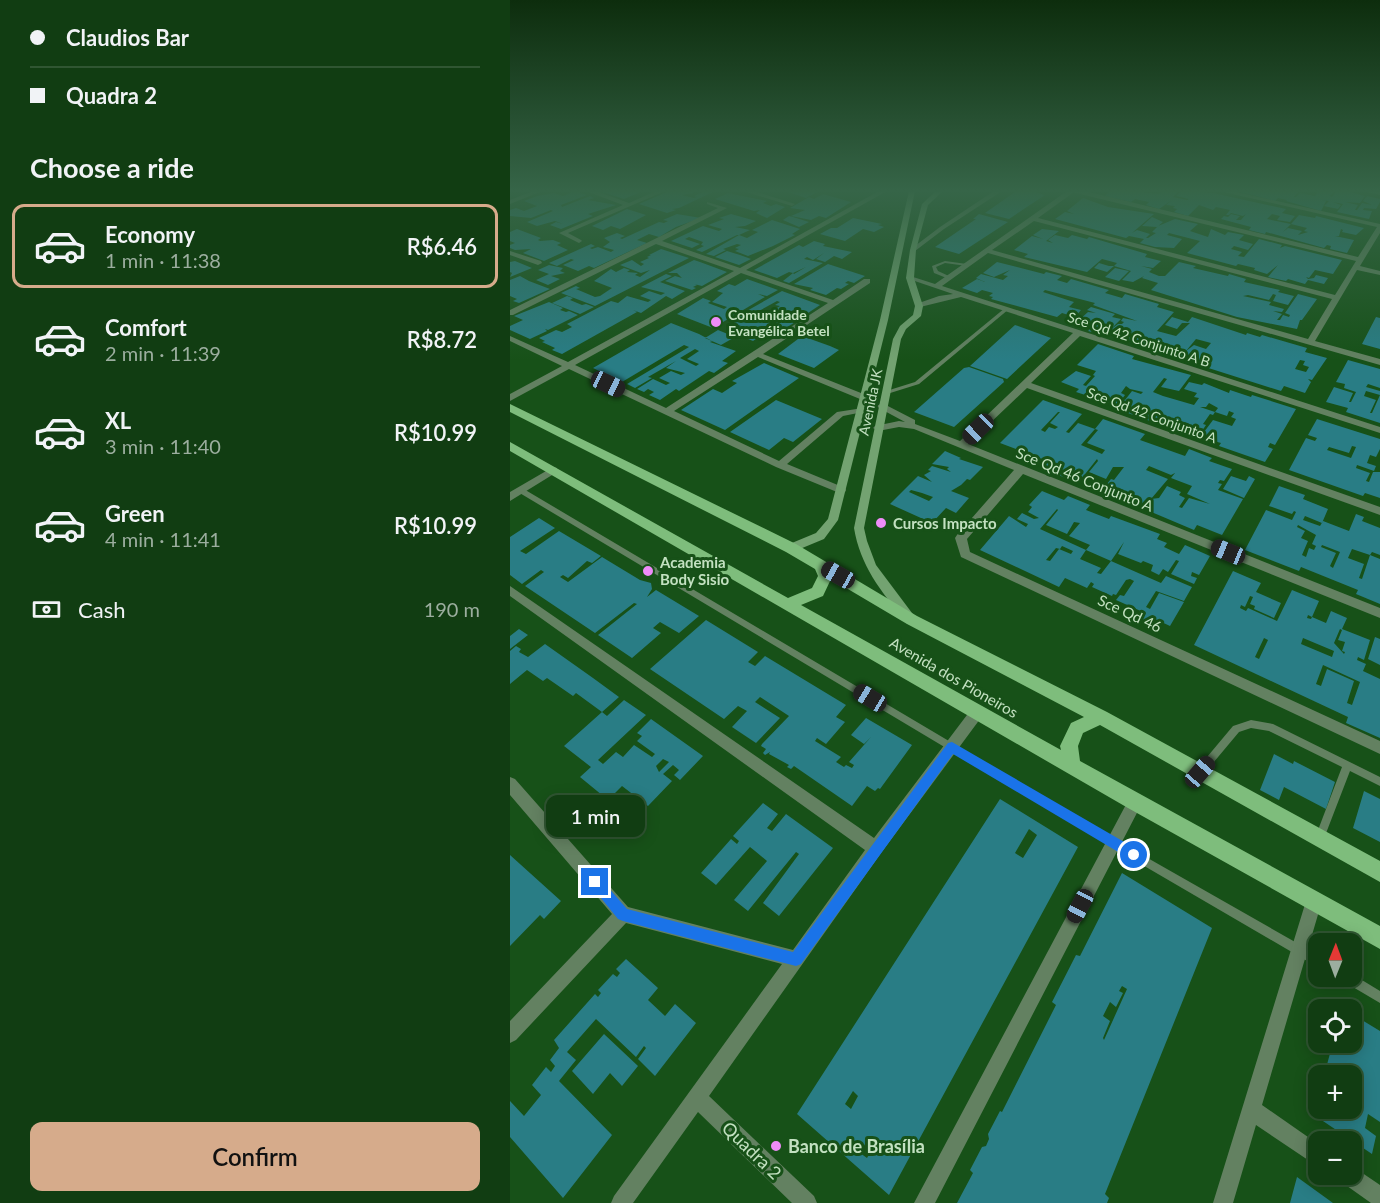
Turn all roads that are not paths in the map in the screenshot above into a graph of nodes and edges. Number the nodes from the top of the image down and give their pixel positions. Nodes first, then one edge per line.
1 (647, 247) edge
2 (673, 247) edge
3 (784, 247) edge
4 (900, 247) edge
5 (917, 247) edge
6 (992, 247) edge
7 (1143, 247) edge
8 (1294, 247) edge
9 (1369, 247) edge
10 (913, 250) joint
11 (987, 251) junction
12 (510, 252) edge
13 (538, 263) dead end
14 (1359, 264) junction
15 (968, 265) junction
16 (741, 271) junction
17 (1380, 273) edge
18 (910, 278) junction
19 (949, 278) junction
20 (867, 281) dead end
21 (937, 286) junction
22 (966, 295) junction
23 (1337, 298) junction
24 (834, 303) junction
25 (919, 306) junction
26 (1007, 309) junction
27 (510, 313) edge
28 (884, 320) junction
29 (909, 323) junction
30 (1078, 333) junction
31 (510, 338) edge
32 (1310, 342) junction
33 (757, 354) junction
34 (1380, 362) edge
35 (568, 366) junction
36 (1025, 384) junction
37 (885, 393) junction
38 (863, 397) junction
39 (510, 398) edge
40 (882, 406) junction
41 (510, 407) edge
42 (860, 410) junction
43 (668, 411) junction
44 (878, 428) junction
45 (1380, 430) edge
46 (931, 433) junction
47 (962, 445) junction
48 (510, 446) edge
49 (780, 465) junction
50 (1021, 469) junction
51 (553, 470) junction
52 (520, 490) junction
53 (841, 490) junction
54 (510, 496) edge
55 (1380, 511) edge
56 (791, 548) junction
57 (821, 566) junction
58 (510, 590) edge
59 (787, 605) junction
60 (1380, 613) edge
61 (912, 620) junction
62 (978, 711) junction
63 (1101, 717) junction
64 (952, 747) junction
65 (1380, 748) edge
66 (1072, 764) junction
67 (1347, 766) junction
68 (1200, 772) junction
69 (1380, 782) edge
70 (510, 784) edge
71 (1135, 802) junction
72 (1320, 838) junction
73 (1113, 843) junction
74 (876, 848) junction
75 (1380, 872) edge
76 (1314, 901) junction
77 (623, 914) junction
78 (1380, 938) edge
79 (1299, 949) junction
80 (1308, 955) edge
81 (796, 959) junction
82 (1362, 986) edge
83 (1380, 997) edge
84 (510, 1034) edge
85 (696, 1097) junction
86 (1252, 1110) junction
87 (1308, 1148) edge
88 (1362, 1184) edge
89 (1380, 1197) edge
90 (621, 1203) edge
91 (807, 1203) edge
92 (924, 1203) edge
93 (1223, 1203) edge

1 - 27 street
2 - 16 street
3 - 16 street
4 - 28 main road, Avenida JK
5 - 10 street
6 - 11 street
7 - 23 street
8 - 14 street
9 - 14 street
10 - 18 main road
11 - 15 street
11 - 32 street
12 - 13 street
14 - 17 street
14 - 23 street
15 - 19 street
15 - 19 lane
16 - 24 street
16 - 35 street
18 - 21 street, Sce Qd 42 Conjunto A B
18 - 25 main road
19 - 21 street
20 - 24 street
21 - 22 street, Sce Qd 42 Conjunto A B
22 - 25 street
22 - 26 street, Sce Qd 42 Conjunto A B
23 - 32 street
24 - 33 street
25 - 29 main road, Avenida JK
26 - 30 street, Sce Qd 42 Conjunto A B
26 - 37 lane
28 - 29 main road
28 - 38 main road, Avenida JK
29 - 37 main road, Avenida JK
30 - 36 street
30 - 45 street, Sce Qd 42 Conjunto A B
31 - 35 street
32 - 34 street
33 - 38 street
33 - 43 street
35 - 39 street
35 - 43 street
36 - 47 street
36 - 55 street, Sce Qd 42 Conjunto A
37 - 40 main road, Avenida JK
38 - 42 main road, Avenida JK
40 - 44 main road, Avenida JK
40 - 46 street, Sce Qd 46 Conjunto A
41 - 56 main road, Avenida dos Pioneiros
42 - 49 street
42 - 53 main road, Avenida JK
43 - 49 street
44 - 46 street, Sce Qd 46 Conjunto A
44 - 61 main road, Avenida JK
46 - 47 street, Sce Qd 46 Conjunto A
47 - 50 street, Sce Qd 46 Conjunto A
48 - 51 main road, Avenida dos Pioneiros
49 - 53 street
50 - 60 street, Sce Qd 46 Conjunto A
50 - 65 street, Sce Qd 46
51 - 52 street
51 - 59 main road, Avenida dos Pioneiros
52 - 54 street
52 - 64 lane
53 - 56 main road, Avenida JK
56 - 57 main road, Avenida dos Pioneiros
57 - 59 main road
57 - 61 main road, Avenida dos Pioneiros
58 - 74 street
59 - 62 main road, Avenida dos Pioneiros
61 - 63 main road, Avenida dos Pioneiros
62 - 64 street
62 - 66 main road, Avenida dos Pioneiros
63 - 66 main road
63 - 68 main road, Avenida dos Pioneiros
64 - 73 lane
64 - 74 street
66 - 71 main road, Avenida dos Pioneiros
67 - 68 lane
67 - 69 lane
67 - 72 lane
68 - 72 main road, Avenida dos Pioneiros
70 - 77 street
71 - 73 street
71 - 76 main road, Avenida dos Pioneiros
72 - 75 main road, Avenida dos Pioneiros
73 - 79 lane
73 - 92 street
74 - 81 street
76 - 78 main road, Avenida dos Pioneiros
76 - 79 street
77 - 81 street
77 - 84 street
79 - 80 lane
79 - 86 street
81 - 85 street
82 - 83 lane
85 - 90 street
85 - 91 street, Quadra 2
86 - 87 street
86 - 93 street
88 - 89 street

